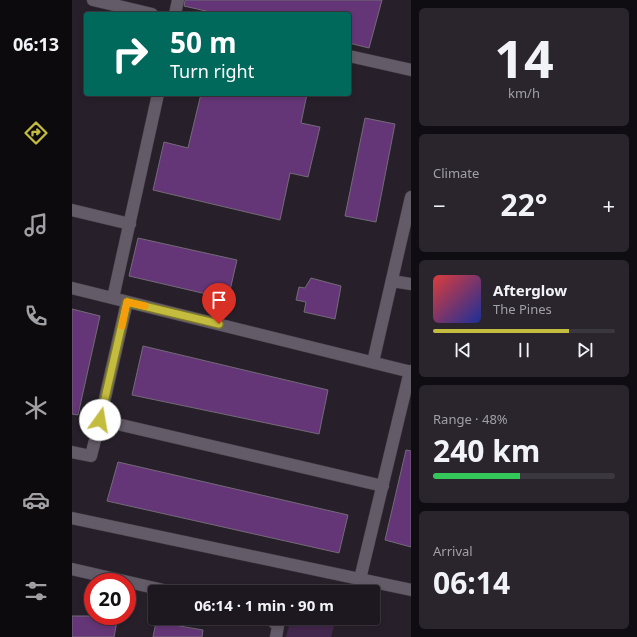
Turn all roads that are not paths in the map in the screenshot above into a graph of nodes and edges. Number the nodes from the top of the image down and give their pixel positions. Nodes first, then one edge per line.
1 (93, 0) edge
2 (178, 0) edge
3 (144, 12) edge
4 (175, 12) edge
5 (351, 56) edge
6 (411, 70) edge
7 (158, 96) edge
8 (411, 197) edge
9 (72, 210) edge
10 (130, 224) junction
11 (392, 281) junction
12 (411, 284) edge
13 (72, 288) edge
14 (113, 298) junction
15 (127, 302) junction
16 (373, 362) junction
17 (411, 372) edge
18 (100, 420) junction
19 (72, 452) edge
20 (383, 486) junction
21 (72, 518) edge
22 (72, 569) edge
23 (360, 579) junction
24 (148, 586) edge
25 (411, 590) edge
26 (277, 625) edge
27 (276, 637) edge

1 - 3 lane
2 - 4 lane
5 - 6 lane
7 - 10 lane
8 - 11 lane
9 - 10 lane
10 - 14 lane
11 - 12 lane
11 - 16 lane
13 - 14 lane
14 - 15 lane
15 - 16 lane
15 - 18 lane
16 - 17 lane
17 - 20 lane
18 - 19 lane
18 - 20 lane
20 - 23 lane
21 - 23 lane
22 - 24 lane
23 - 25 lane
26 - 27 lane

